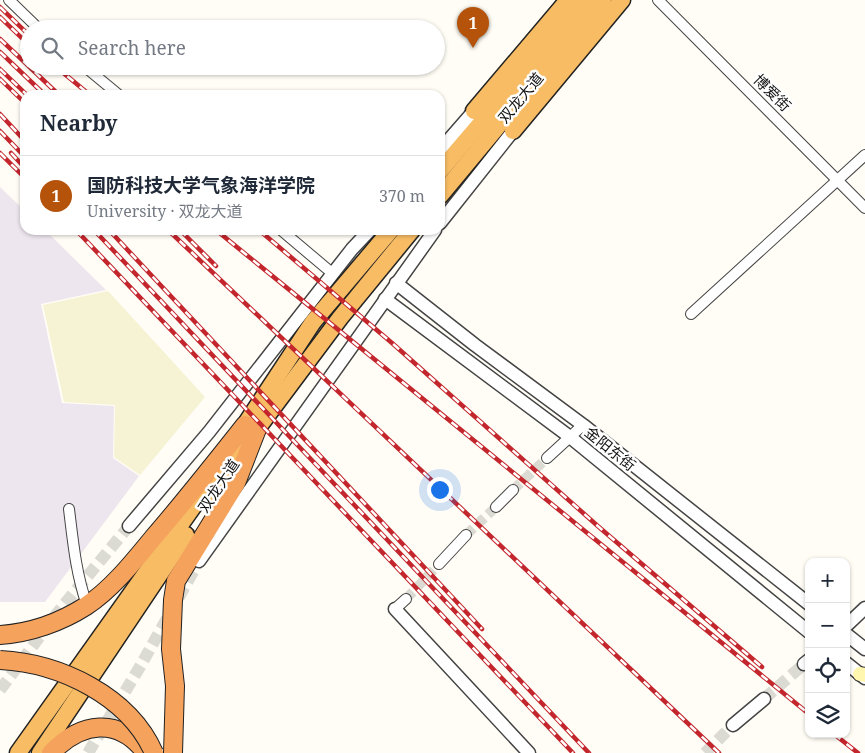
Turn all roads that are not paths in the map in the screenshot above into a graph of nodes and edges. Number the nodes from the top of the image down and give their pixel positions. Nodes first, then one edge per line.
1 (9, 0) edge
2 (603, 0) edge
3 (622, 0) edge
4 (658, 0) edge
5 (582, 4) edge
6 (30, 20) edge
7 (95, 75) edge
8 (113, 90) edge
9 (474, 112) joint
10 (513, 131) joint
11 (445, 144) edge
12 (865, 156) edge
13 (445, 165) edge
14 (838, 180) junction
15 (445, 189) edge
16 (865, 208) edge
17 (445, 217) edge
18 (287, 235) edge
19 (365, 235) edge
20 (375, 235) edge
21 (387, 235) edge
22 (408, 235) edge
23 (431, 235) edge
24 (332, 273) junction
25 (396, 283) junction
26 (336, 295) junction
27 (385, 300) junction
28 (691, 314) dead end
29 (583, 425) junction
30 (251, 427) junction
31 (570, 437) junction
32 (547, 458) tunnel mouth
33 (513, 490) tunnel mouth
34 (496, 506) tunnel mouth
35 (69, 509) dead end
36 (129, 526) tunnel mouth
37 (466, 535) tunnel mouth
38 (198, 561) tunnel mouth
39 (439, 564) tunnel mouth
40 (406, 599) tunnel mouth
41 (808, 603) edge
42 (88, 605) junction
43 (865, 608) edge
44 (396, 610) joint
45 (850, 622) edge
46 (805, 629) edge
47 (0, 635) edge
48 (850, 637) edge
49 (865, 649) edge
50 (0, 660) edge
51 (850, 666) edge
52 (173, 674) junction
53 (863, 676) edge
54 (764, 699) tunnel mouth
55 (734, 726) tunnel mouth
56 (19, 751) edge
57 (40, 753) edge
58 (51, 753) edge
59 (146, 753) edge
60 (154, 753) edge
61 (173, 753) edge
62 (184, 753) edge
63 (529, 753) edge

1 - 6 street
2 - 5 highway, 双龙大道
3 - 10 highway, 双龙大道
4 - 14 street, 博爱街
5 - 9 highway, 双龙大道
5 - 13 highway, 双龙大道
5 - 15 highway, 双龙大道
7 - 8 street
9 - 11 street
10 - 17 street
12 - 14 street
14 - 16 street, 博爱街
14 - 28 street
18 - 24 street
19 - 24 street
20 - 26 street
21 - 26 highway, 双龙大道
22 - 30 highway, 双龙大道
23 - 25 street
24 - 36 street
25 - 27 street
25 - 29 street, 金阳东街
26 - 30 highway, 双龙大道
27 - 31 street, 金阳东街
27 - 38 street
29 - 31 street
29 - 41 street, 金阳东街
30 - 42 highway
30 - 52 highway
30 - 56 highway, 双龙大道
30 - 57 highway, 双龙大道
31 - 32 street
31 - 46 street, 金阳东街
33 - 34 street
35 - 42 street
37 - 39 street
40 - 44 street
42 - 47 highway
43 - 45 street
44 - 63 street
48 - 49 street
50 - 60 highway, bridge
51 - 53 street
52 - 61 highway
52 - 62 highway
54 - 55 street
58 - 59 highway

